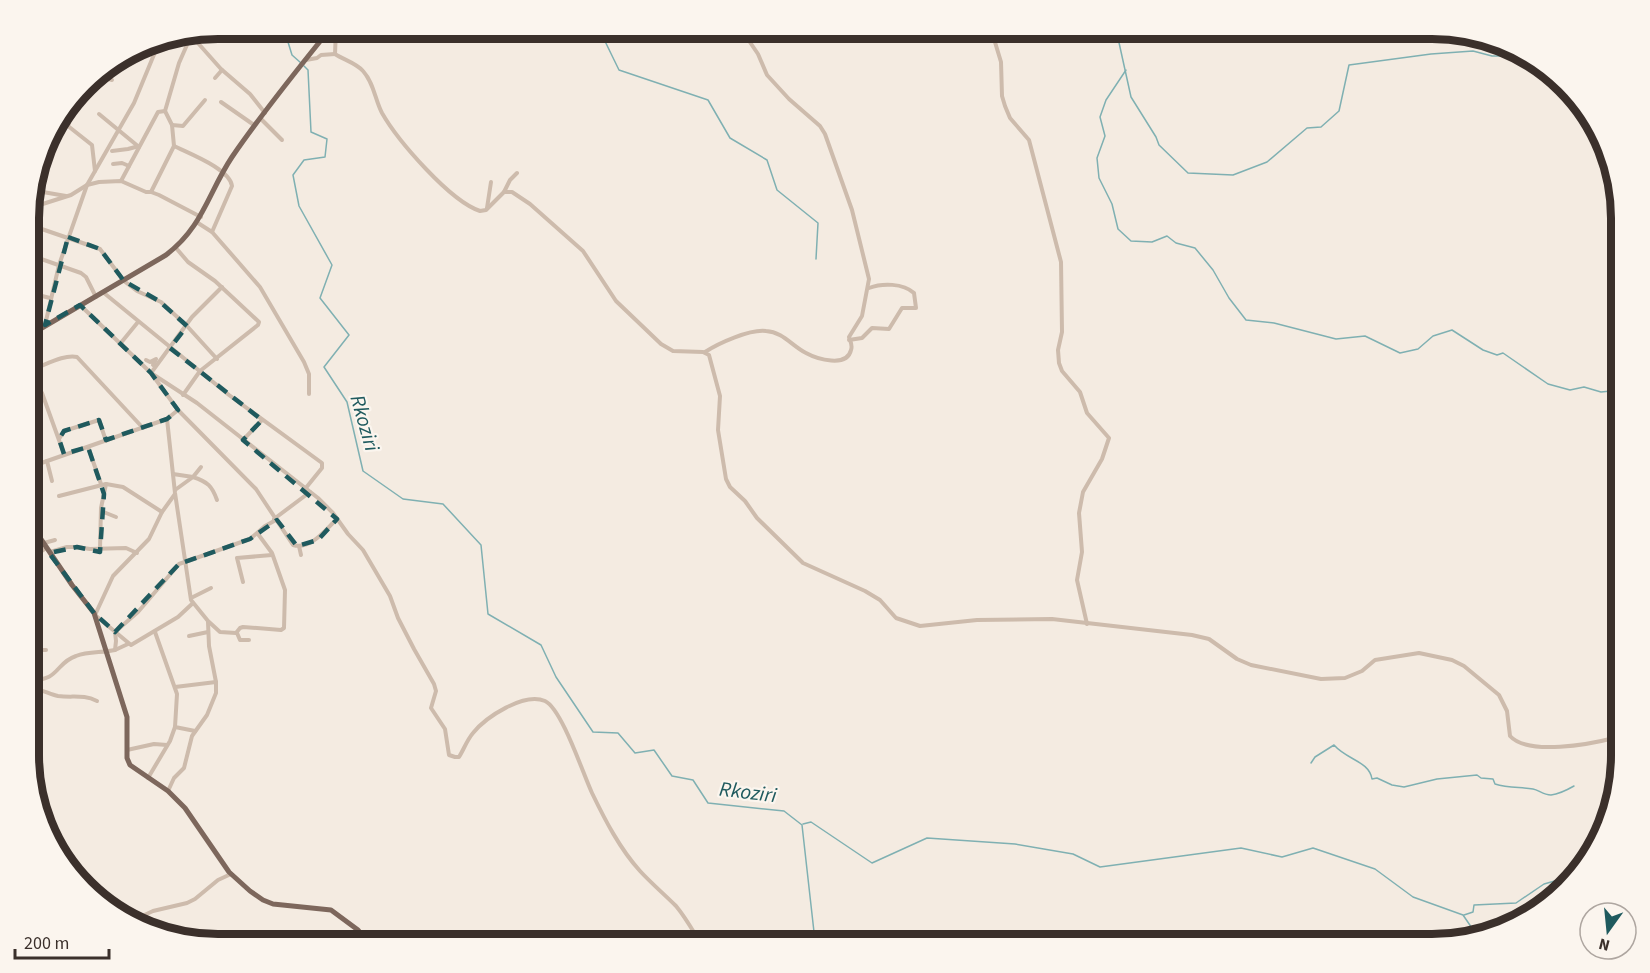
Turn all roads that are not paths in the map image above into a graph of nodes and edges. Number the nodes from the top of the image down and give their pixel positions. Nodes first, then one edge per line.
1 (322, 39) edge
2 (336, 39) edge
3 (748, 39) edge
4 (995, 39) edge
5 (195, 41) edge
6 (188, 42) edge
7 (156, 50) edge
8 (335, 54) junction
9 (304, 62) junction
10 (222, 70) junction
11 (106, 78) edge
12 (215, 78) dead end
13 (111, 80) dead end
14 (205, 100) dead end
15 (221, 102) dead end
16 (165, 111) junction
17 (265, 113) junction
18 (99, 114) dead end
19 (70, 117) edge
20 (261, 119) junction
21 (172, 125) junction
22 (255, 126) junction
23 (119, 130) junction
24 (282, 140) dead end
25 (139, 146) junction
26 (174, 146) junction
27 (112, 151) dead end
28 (113, 164) dead end
29 (129, 166) junction
30 (95, 172) junction
31 (224, 172) junction
32 (517, 173) dead end
33 (121, 181) junction
34 (491, 182) dead end
35 (87, 185) junction
36 (42, 192) edge
37 (151, 192) junction
38 (504, 192) junction
39 (68, 196) junction
40 (40, 205) edge
41 (487, 209) junction
42 (201, 217) junction
43 (198, 223) junction
44 (39, 228) edge
45 (212, 232) junction
46 (68, 237) junction
47 (176, 248) junction
48 (39, 258) edge
49 (59, 265) junction
50 (124, 281) junction
51 (222, 287) junction
52 (868, 288) junction
53 (104, 293) junction
54 (39, 295) edge
55 (96, 297) junction
56 (50, 298) junction
57 (80, 305) junction
58 (138, 322) junction
59 (45, 325) junction
60 (187, 326) junction
61 (39, 329) edge
62 (849, 340) junction
63 (120, 344) junction
64 (169, 348) junction
65 (705, 352) junction
66 (217, 359) junction
67 (39, 367) edge
68 (200, 371) junction
69 (151, 373) junction
70 (39, 389) edge
71 (309, 394) dead end
72 (183, 395) junction
73 (178, 410) junction
74 (167, 419) junction
75 (262, 420) junction
76 (143, 428) junction
77 (59, 439) junction
78 (243, 440) junction
79 (106, 441) junction
80 (88, 447) junction
81 (64, 454) junction
82 (47, 461) junction
83 (39, 464) edge
84 (201, 467) dead end
85 (173, 474) junction
86 (193, 477) junction
87 (52, 481) dead end
88 (106, 483) junction
89 (100, 484) junction
90 (308, 491) junction
91 (175, 492) junction
92 (59, 496) dead end
93 (217, 500) dead end
94 (101, 511) junction
95 (162, 512) junction
96 (116, 518) dead end
97 (337, 519) junction
98 (275, 520) junction
99 (258, 534) junction
100 (39, 537) edge
101 (55, 540) dead end
102 (299, 546) junction
103 (46, 548) junction
104 (100, 549) junction
105 (39, 553) edge
106 (137, 554) junction
107 (272, 555) junction
108 (301, 555) dead end
109 (187, 560) junction
110 (243, 582) dead end
111 (211, 588) dead end
112 (191, 598) junction
113 (193, 603) junction
114 (94, 614) junction
115 (208, 621) junction
116 (1087, 624) junction
117 (115, 632) junction
118 (155, 632) junction
119 (208, 632) junction
120 (236, 633) junction
121 (189, 636) dead end
122 (249, 640) dead end
123 (128, 644) junction
124 (39, 650) edge
125 (46, 650) dead end
126 (115, 650) junction
127 (105, 651) junction
128 (39, 679) edge
129 (216, 682) junction
130 (175, 687) junction
131 (39, 688) edge
132 (97, 700) dead end
133 (175, 727) junction
134 (195, 731) junction
135 (1611, 741) edge
136 (167, 745) junction
137 (127, 750) junction
138 (148, 778) junction
139 (168, 791) junction
140 (231, 874) junction
141 (141, 916) edge
142 (361, 934) edge
143 (694, 934) edge

1 - 9 main road
2 - 8 street
3 - 52 street
4 - 116 street
5 - 10 street
6 - 16 street
7 - 23 street
8 - 9 street
8 - 41 street
9 - 17 main road
10 - 12 street
10 - 17 street
11 - 13 street
14 - 21 street
15 - 22 street
16 - 21 street
16 - 25 street
17 - 20 main road
18 - 23 street
19 - 30 street
20 - 22 main road
20 - 24 street
21 - 26 street
22 - 31 main road
23 - 25 street
23 - 30 street
25 - 27 street
25 - 29 street
26 - 31 street
26 - 37 street
28 - 29 street
29 - 33 street
30 - 35 street
31 - 42 main road
31 - 45 street
32 - 38 street
33 - 35 street
33 - 37 street
34 - 41 street
35 - 39 street
35 - 46 street
36 - 39 street
37 - 42 street
38 - 41 street
38 - 65 street
39 - 40 street
42 - 43 main road
43 - 45 street
43 - 47 main road
44 - 46 street
45 - 71 street
46 - 49 street
46 - 50 street
47 - 50 main road
47 - 51 street
48 - 49 street
49 - 55 street
49 - 56 street
50 - 53 main road
50 - 60 street
51 - 60 street
51 - 66 street
52 - 62 street
52 - 62 street
53 - 55 main road
53 - 58 street
54 - 56 street
55 - 57 main road
56 - 59 street
57 - 59 main road
57 - 63 street
58 - 63 street
58 - 64 street
59 - 61 main road
60 - 64 street
60 - 66 street
62 - 65 street
63 - 69 street
64 - 68 street
64 - 69 street
65 - 116 street
66 - 68 street
67 - 76 street
68 - 72 street
68 - 75 street
69 - 72 street
69 - 73 street
70 - 77 street
72 - 78 street
73 - 74 street
73 - 98 street
74 - 76 street
74 - 85 street
75 - 78 street
75 - 90 street
76 - 79 street
77 - 79 street
77 - 81 street
78 - 90 street
79 - 80 street
80 - 81 street
80 - 89 street
81 - 82 street
82 - 83 street
82 - 87 street
84 - 86 street
85 - 86 street
85 - 91 street
86 - 91 street
86 - 93 street
88 - 89 street
88 - 94 street
88 - 95 street
89 - 92 street
90 - 97 street
90 - 98 street
91 - 95 street
91 - 109 street
94 - 96 street
94 - 104 street
95 - 106 street
97 - 102 street
97 - 143 street
98 - 99 street
98 - 102 street
99 - 107 street
99 - 109 street
100 - 103 main road
101 - 103 street
102 - 108 street
103 - 104 street
103 - 105 street
103 - 114 main road
104 - 106 street
106 - 114 street
107 - 110 street
107 - 120 street
109 - 112 street
109 - 117 street
111 - 112 street
112 - 113 street
113 - 115 street
113 - 118 street
114 - 117 street
114 - 127 main road
115 - 119 street
115 - 120 street
116 - 135 street
117 - 123 street
117 - 126 street
118 - 123 street
118 - 130 street
119 - 121 street
119 - 129 street
120 - 122 street
123 - 126 street
124 - 125 street
126 - 127 street
127 - 128 street
127 - 137 main road
129 - 130 street
129 - 134 street
130 - 133 street
131 - 132 street
133 - 134 street
133 - 136 street
134 - 139 street
136 - 137 street
136 - 138 street
137 - 138 main road
138 - 139 main road
139 - 140 main road
140 - 141 street
140 - 142 main road

